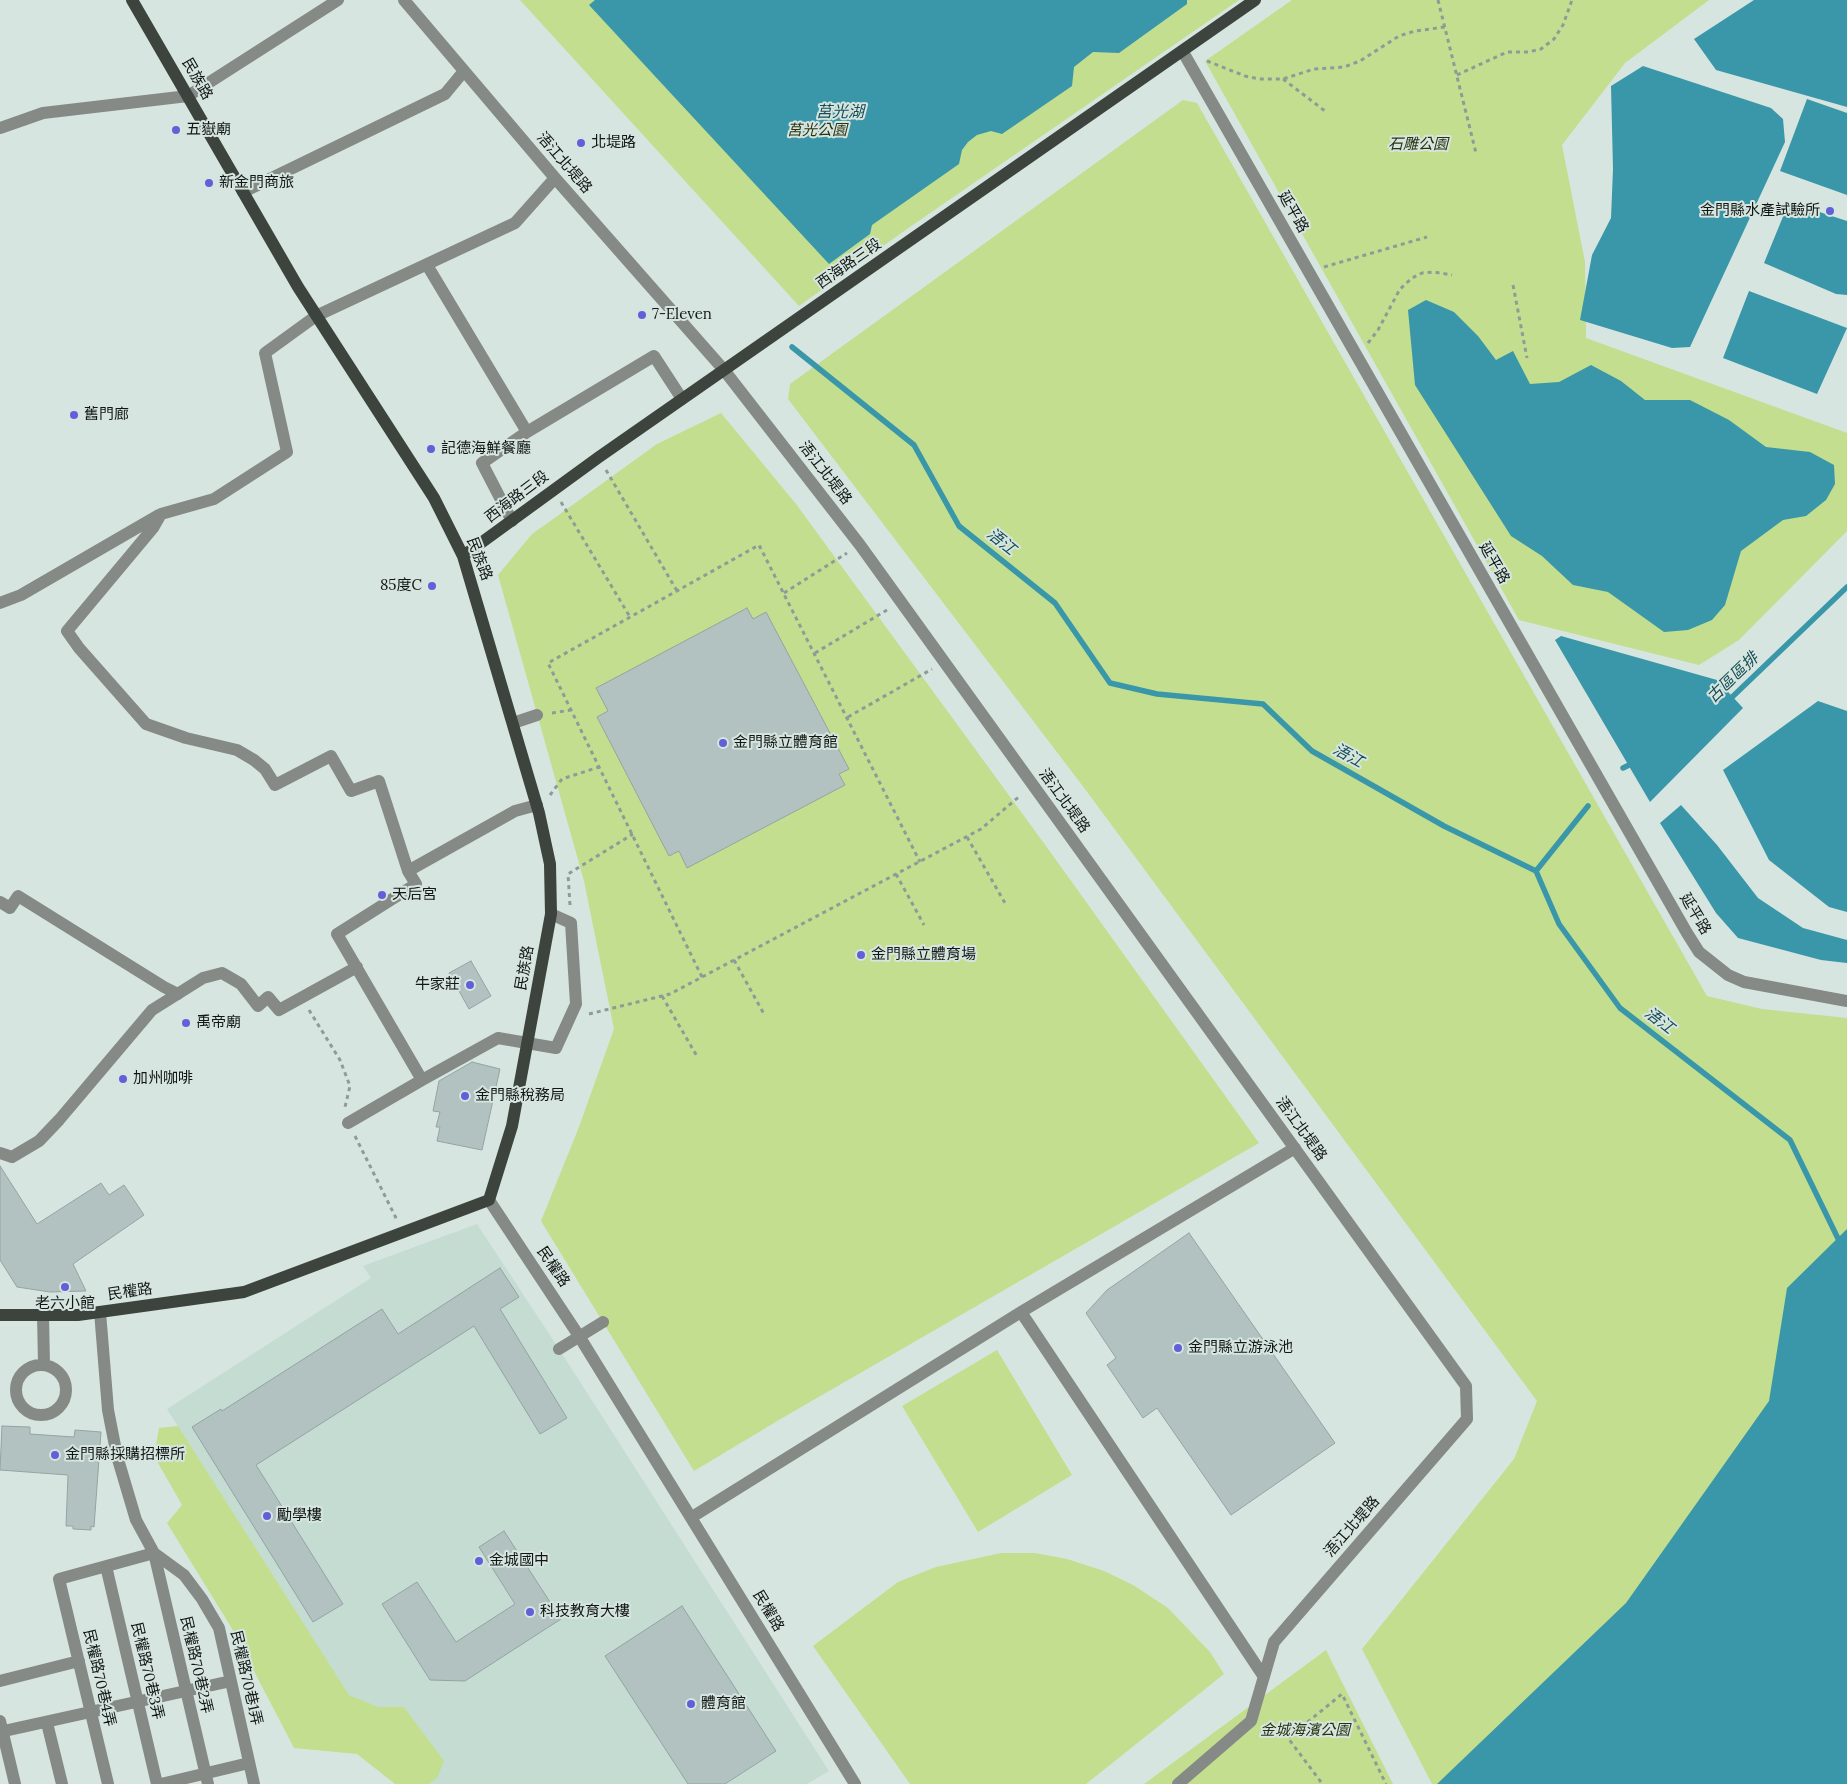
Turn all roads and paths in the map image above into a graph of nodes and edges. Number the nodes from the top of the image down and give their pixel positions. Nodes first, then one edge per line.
1 (132, 0) edge
2 (338, 0) edge
3 (404, 0) edge
4 (1255, 0) edge
5 (1438, 0) edge
6 (1572, 0) edge
7 (1445, 28) junction
8 (1183, 52) junction
9 (464, 71) junction
10 (1457, 76) junction
11 (1283, 79) junction
12 (188, 96) junction
13 (1325, 111) dead end
14 (0, 128) edge
15 (1476, 153) dead end
16 (555, 178) junction
17 (244, 192) junction
18 (1427, 237) dead end
19 (426, 265) junction
20 (1308, 271) junction
21 (1452, 275) dead end
22 (1512, 286) dead end
23 (316, 316) junction
24 (1357, 356) junction
25 (1527, 358) dead end
26 (724, 370) junction
27 (682, 399) junction
28 (527, 432) junction
29 (599, 457) junction
30 (554, 490) junction
31 (162, 514) junction
32 (512, 522) junction
33 (860, 545) junction
34 (463, 556) junction
35 (677, 591) junction
36 (784, 592) junction
37 (0, 602) edge
38 (901, 602) junction
39 (630, 617) junction
40 (815, 654) junction
41 (944, 662) junction
42 (537, 715) dead end
43 (848, 718) junction
44 (513, 723) junction
45 (599, 767) junction
46 (1032, 786) junction
47 (537, 805) junction
48 (632, 834) junction
49 (967, 837) junction
50 (920, 862) junction
51 (408, 871) junction
52 (896, 874) junction
53 (0, 902) edge
54 (1005, 903) dead end
55 (551, 914) junction
56 (571, 923) junction
57 (924, 925) dead end
58 (734, 960) junction
59 (357, 967) junction
60 (702, 977) junction
61 (178, 994) junction
62 (662, 996) junction
63 (1847, 1001) edge
64 (764, 1014) dead end
65 (568, 1019) junction
66 (527, 1043) junction
67 (698, 1058) dead end
68 (422, 1080) junction
69 (348, 1123) dead end
70 (1295, 1148) junction
71 (0, 1153) edge
72 (489, 1200) junction
73 (100, 1312) junction
74 (1021, 1312) junction
75 (0, 1314) edge
76 (43, 1315) junction
77 (604, 1322) dead end
78 (579, 1336) junction
79 (559, 1349) dead end
80 (44, 1365) junction
81 (692, 1517) junction
82 (154, 1553) junction
83 (106, 1566) junction
84 (79, 1661) junction
85 (1264, 1677) junction
86 (0, 1681) edge
87 (230, 1681) junction
88 (186, 1691) junction
89 (138, 1702) junction
90 (91, 1713) junction
91 (47, 1723) junction
92 (1, 1728) edge
93 (249, 1763) junction
94 (206, 1779) edge
95 (1321, 1783) edge
96 (15, 1784) edge
97 (62, 1784) edge
98 (108, 1784) edge
99 (157, 1784) edge
100 (161, 1784) edge
101 (254, 1784) edge
102 (855, 1784) edge
103 (1178, 1784) edge
104 (1386, 1784) edge

1 - 12 main road, 民族路
2 - 12 street
3 - 9 street, 浯江北堤路
4 - 8 main road, 西海路三段
5 - 7 path
6 - 10 path
7 - 10 path
7 - 11 path
8 - 11 path
8 - 20 street, 延平路
8 - 26 main road, 西海路三段
9 - 16 street, 浯江北堤路
9 - 17 street
10 - 15 path
11 - 13 path
12 - 14 street
12 - 17 main road, 民族路
16 - 19 street
16 - 26 street, 浯江北堤路
17 - 23 main road, 民族路
18 - 20 path
19 - 23 street
19 - 28 street
20 - 24 street, 延平路
21 - 24 path
22 - 25 path
23 - 31 street
23 - 34 main road, 民族路
24 - 63 street, 延平路
26 - 27 main road, 西海路三段
26 - 33 street, 浯江北堤路
27 - 28 street
27 - 29 main road, 西海路三段
28 - 32 street
29 - 30 main road, 西海路三段
29 - 35 path
30 - 32 main road, 西海路三段
30 - 39 path
31 - 37 street
31 - 51 street
32 - 34 main road, 西海路三段
33 - 36 path
33 - 38 street, 浯江北堤路
34 - 44 main road, 民族路
35 - 36 path
35 - 39 path
36 - 40 path
38 - 40 path
38 - 41 street, 浯江北堤路
39 - 45 path
40 - 43 path
41 - 43 path
41 - 46 street, 浯江北堤路
42 - 44 street
43 - 50 path
44 - 47 main road, 民族路
45 - 47 path
45 - 48 path
46 - 49 path
46 - 70 street, 浯江北堤路
47 - 51 street
47 - 55 main road, 民族路
48 - 56 path
48 - 60 path
49 - 50 path
49 - 54 path
50 - 52 path
51 - 59 street
52 - 57 path
52 - 58 path
53 - 61 street
55 - 56 street
55 - 66 main road, 民族路
56 - 65 street
58 - 60 path
58 - 64 path
59 - 61 street
59 - 68 street
60 - 62 path
61 - 71 street
62 - 65 path
62 - 67 path
65 - 66 street
66 - 68 street
66 - 72 main road, 民族路
68 - 69 street
70 - 74 street
70 - 85 street, 浯江北堤路
72 - 73 main road, 民權路
72 - 78 street, 民權路
73 - 76 main road, 民權路
73 - 82 street, 民權路70巷1弄
74 - 81 street
74 - 85 street
75 - 76 main road, 民權路
76 - 80 street
77 - 78 street
78 - 79 street
78 - 81 street, 民權路
80 - 80 street
81 - 102 street, 民權路
82 - 83 street
82 - 87 street, 民權路70巷1弄
82 - 88 street, 民權路70巷2弄
83 - 84 street, 民權路70巷4弄
83 - 89 street, 民權路70巷3弄
84 - 86 street
84 - 90 street, 民權路70巷4弄
85 - 103 street
87 - 88 street
87 - 93 street, 民權路70巷1弄
88 - 89 street
88 - 94 street, 民權路70巷2弄
89 - 90 street
89 - 99 street, 民權路70巷3弄
90 - 91 street
90 - 98 street, 民權路70巷4弄
91 - 92 street
91 - 97 street
92 - 96 street
93 - 94 street
93 - 101 street, 民權路70巷1弄
94 - 100 street
95 - 104 path

